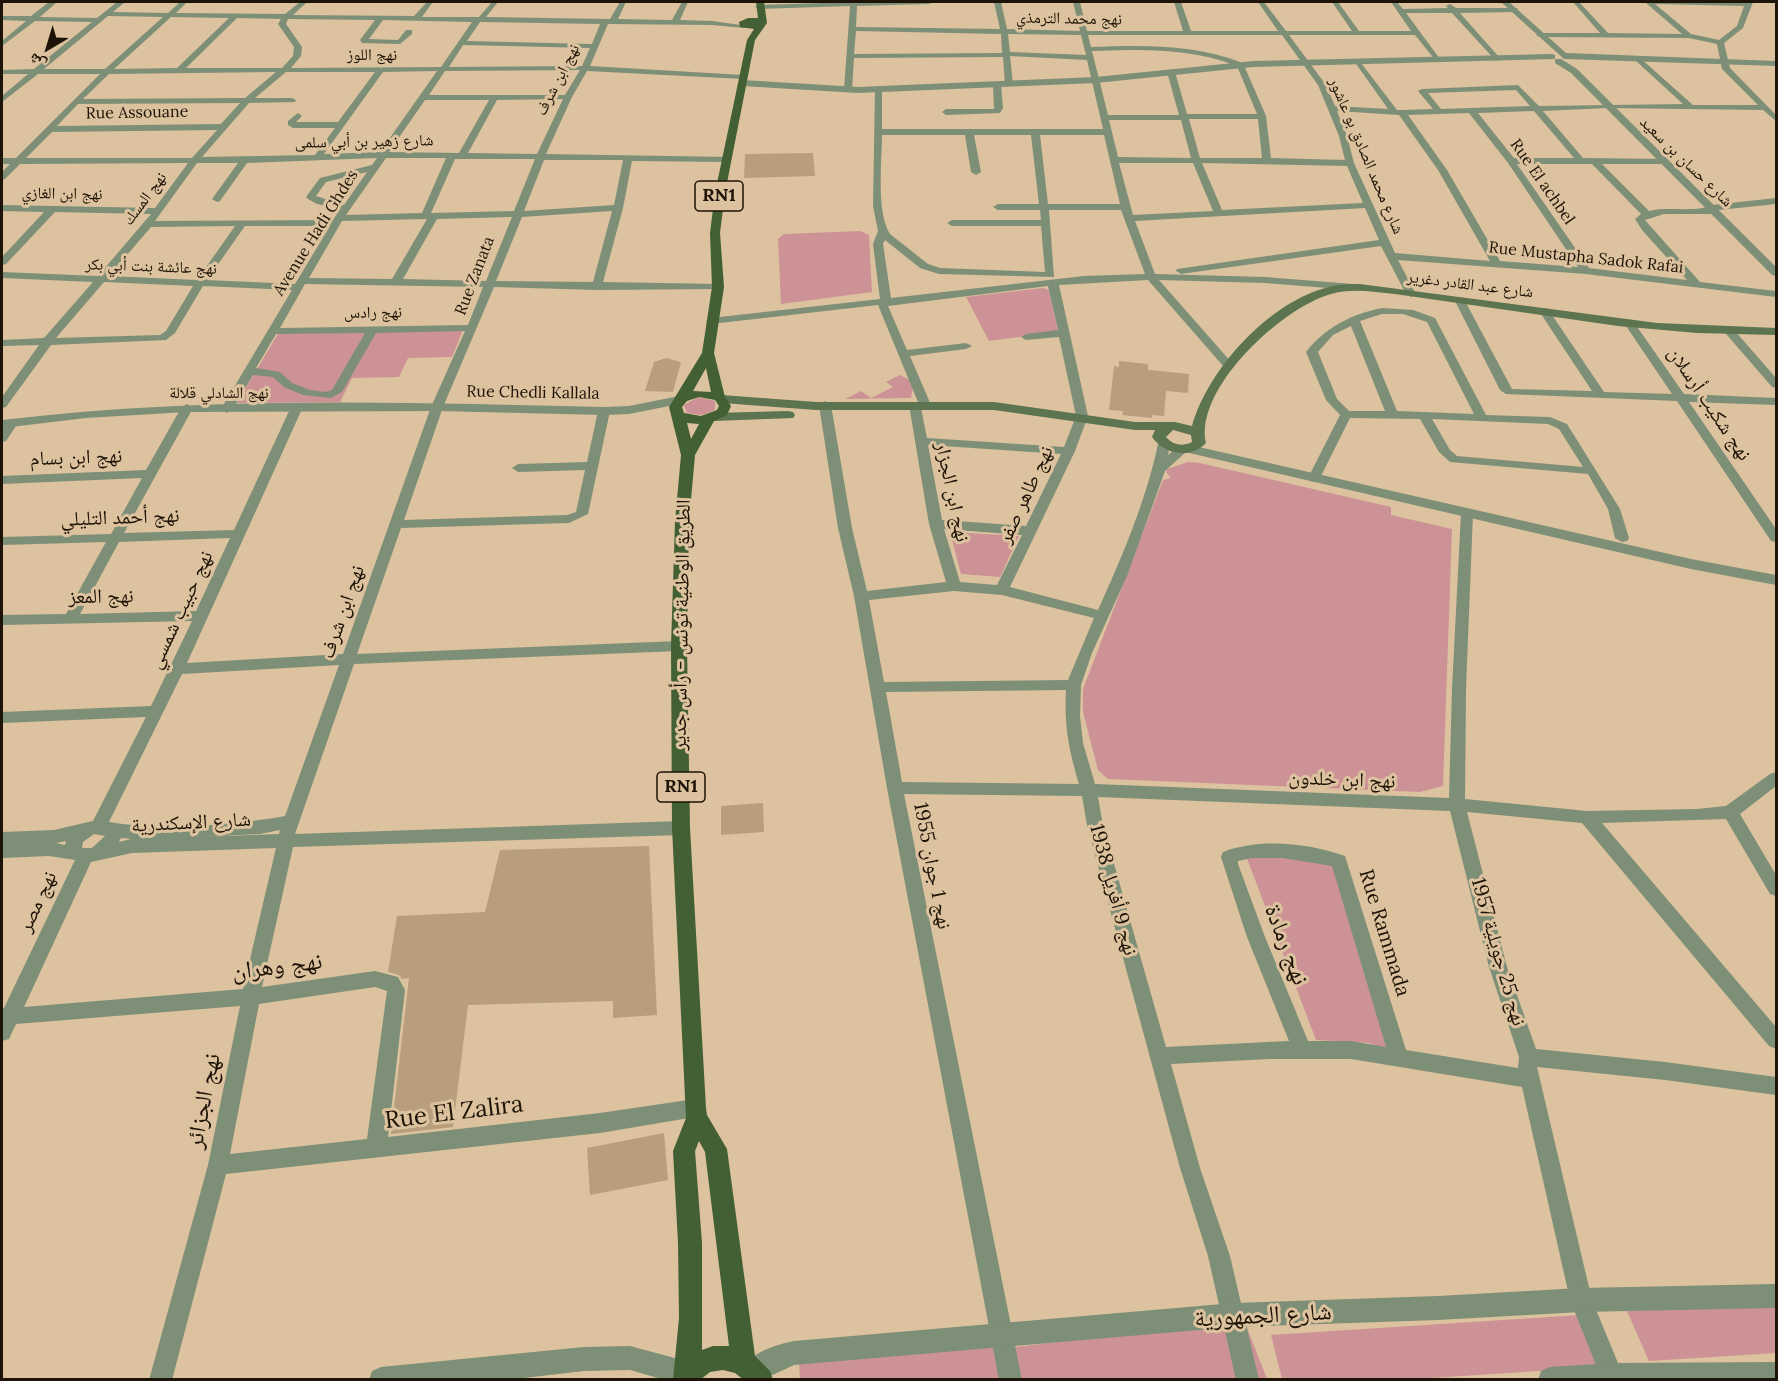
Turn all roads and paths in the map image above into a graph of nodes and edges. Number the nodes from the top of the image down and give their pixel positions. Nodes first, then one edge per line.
1 (53, 2) edge
2 (121, 2) edge
3 (184, 2) edge
4 (304, 2) edge
5 (430, 2) edge
6 (495, 2) edge
7 (623, 2) edge
8 (685, 2) edge
9 (854, 2) edge
10 (913, 2) edge
11 (929, 2) edge
12 (998, 2) edge
13 (1076, 2) edge
14 (1177, 2) edge
15 (1255, 2) edge
16 (1262, 2) edge
17 (1335, 2) edge
18 (1394, 2) edge
19 (1447, 2) edge
20 (1505, 2) edge
21 (1576, 2) edge
22 (1649, 2) edge
23 (1748, 3) edge
24 (759, 4) edge
25 (1454, 10) junction
26 (1515, 10) junction
27 (1401, 11) junction
28 (105, 14) junction
29 (166, 16) junction
30 (2, 18) edge
31 (233, 18) junction
32 (285, 18) junction
33 (381, 18) junction
34 (417, 18) junction
35 (480, 18) junction
36 (32, 19) junction
37 (98, 21) junction
38 (609, 21) junction
39 (675, 22) junction
40 (745, 23) junction
41 (762, 23) junction
42 (852, 29) junction
43 (1004, 31) junction
44 (409, 32) dead end
45 (1084, 33) junction
46 (1188, 33) junction
47 (1357, 33) junction
48 (1416, 33) junction
49 (1286, 34) junction
50 (1688, 34) junction
51 (1540, 35) junction
52 (1606, 35) junction
53 (751, 40) junction
54 (1720, 42) junction
55 (461, 43) junction
56 (2, 44) edge
57 (596, 46) junction
58 (1089, 49) junction
59 (1007, 55) junction
60 (851, 56) junction
61 (1560, 57) junction
62 (1091, 58) junction
63 (1436, 59) junction
64 (1496, 59) junction
65 (1638, 59) junction
66 (1358, 61) junction
67 (1308, 62) junction
68 (1722, 62) junction
69 (1776, 64) edge
70 (1240, 65) junction
71 (585, 68) junction
72 (441, 69) junction
73 (284, 70) junction
74 (380, 70) junction
75 (179, 71) junction
76 (2, 72) edge
77 (34, 72) junction
78 (106, 72) junction
79 (1171, 72) junction
80 (742, 80) junction
81 (1096, 80) junction
82 (997, 84) junction
83 (1009, 84) junction
84 (848, 90) junction
85 (878, 90) junction
86 (568, 97) junction
87 (421, 98) junction
88 (494, 98) junction
89 (2, 99) edge
90 (292, 100) dead end
91 (78, 102) junction
92 (245, 102) junction
93 (1608, 106) junction
94 (1691, 107) junction
95 (1333, 108) junction
96 (1764, 108) junction
97 (1538, 110) junction
98 (1472, 111) junction
99 (946, 112) dead end
100 (1439, 112) junction
101 (1399, 113) junction
102 (298, 116) dead end
103 (1184, 116) junction
104 (1262, 116) junction
105 (1105, 118) junction
106 (1776, 119) edge
107 (340, 125) junction
108 (225, 127) junction
109 (50, 129) junction
110 (969, 131) junction
111 (1035, 131) junction
112 (880, 132) junction
113 (1107, 132) junction
114 (383, 155) junction
115 (457, 155) junction
116 (541, 156) junction
117 (318, 157) junction
118 (628, 157) junction
119 (727, 159) junction
120 (195, 160) junction
121 (244, 160) junction
122 (1115, 160) junction
123 (2, 161) edge
124 (19, 161) junction
125 (1267, 161) junction
126 (1511, 161) junction
127 (1581, 161) junction
128 (1594, 161) junction
129 (1664, 161) junction
130 (1197, 162) junction
131 (1350, 163) junction
132 (374, 167) junction
133 (976, 172) dead end
134 (2, 177) edge
135 (217, 199) dead end
136 (1776, 201) edge
137 (1044, 205) junction
138 (1371, 205) junction
139 (998, 207) dead end
140 (1125, 207) junction
141 (2, 208) edge
142 (346, 208) junction
143 (618, 208) junction
144 (52, 209) junction
145 (1714, 209) junction
146 (158, 211) junction
147 (1219, 213) junction
148 (516, 214) junction
149 (1646, 214) junction
150 (429, 217) junction
151 (1129, 218) junction
152 (338, 220) junction
153 (952, 223) dead end
154 (1046, 223) junction
155 (148, 224) junction
156 (242, 224) junction
157 (883, 231) junction
158 (1386, 242) junction
159 (1391, 256) junction
160 (2, 262) edge
161 (1496, 263) junction
162 (1586, 271) junction
163 (1776, 273) edge
164 (2, 275) edge
165 (1151, 277) junction
166 (1168, 277) junction
167 (102, 279) junction
168 (1051, 279) junction
169 (396, 282) junction
170 (199, 284) junction
171 (300, 284) junction
172 (490, 284) junction
173 (1697, 285) junction
174 (597, 287) junction
175 (718, 287) junction
176 (1353, 287) junction
177 (1411, 294) junction
178 (1776, 294) edge
179 (1460, 301) junction
180 (884, 303) junction
181 (1544, 311) junction
182 (1354, 320) junction
183 (711, 321) junction
184 (1629, 323) junction
185 (472, 328) junction
186 (373, 329) junction
187 (274, 331) junction
188 (1776, 332) edge
189 (1064, 333) junction
190 (1731, 333) junction
191 (1026, 337) dead end
192 (48, 341) junction
193 (2, 343) edge
194 (966, 346) dead end
195 (708, 353) junction
196 (903, 354) junction
197 (1228, 365) junction
198 (249, 371) junction
199 (1776, 385) edge
200 (1601, 396) junction
201 (721, 398) junction
202 (1683, 399) junction
203 (1776, 401) edge
204 (1206, 402) junction
205 (2, 405) edge
206 (437, 407) junction
207 (679, 407) junction
208 (918, 407) junction
209 (187, 408) junction
210 (227, 409) junction
211 (296, 409) junction
212 (826, 409) junction
213 (604, 411) junction
214 (1392, 414) junction
215 (1346, 415) junction
216 (1425, 417) junction
217 (711, 418) junction
218 (1482, 418) junction
219 (1081, 420) junction
220 (7, 423) edge
221 (1173, 426) junction
222 (2, 438) edge
223 (921, 441) junction
224 (1163, 443) junction
225 (1192, 443) junction
226 (1069, 451) junction
227 (688, 455) junction
228 (593, 466) junction
229 (518, 468) dead end
230 (1159, 469) junction
231 (1585, 471) dead end
232 (1317, 473) junction
233 (152, 474) junction
234 (2, 480) edge
235 (1467, 513) junction
236 (396, 524) junction
237 (936, 524) junction
238 (1031, 531) junction
239 (239, 534) junction
240 (1622, 537) junction
241 (112, 538) junction
242 (1776, 538) edge
243 (2, 541) edge
244 (1776, 570) edge
245 (1776, 580) edge
246 (954, 586) junction
247 (1002, 590) junction
248 (861, 596) junction
249 (200, 616) junction
250 (1103, 616) junction
251 (71, 617) junction
252 (2, 620) edge
253 (679, 646) junction
254 (349, 659) junction
255 (177, 669) junction
256 (1074, 685) junction
257 (876, 687) junction
258 (155, 711) junction
259 (2, 717) edge
260 (1776, 778) edge
261 (895, 788) junction
262 (1089, 790) junction
263 (1458, 805) junction
264 (1730, 812) junction
265 (1587, 817) junction
266 (98, 828) junction
267 (681, 828) junction
268 (289, 830) junction
269 (2, 839) edge
270 (2, 851) edge
271 (86, 854) junction
272 (1229, 856) joint
273 (1776, 890) edge
274 (251, 998) junction
275 (4, 1022) edge
276 (1776, 1040) edge
277 (1302, 1049) junction
278 (1159, 1056) junction
279 (1398, 1056) junction
280 (1528, 1057) junction
281 (1531, 1079) junction
282 (1776, 1086) edge
283 (696, 1113) junction
284 (375, 1148) junction
285 (218, 1165) junction
286 (1776, 1296) edge
287 (1581, 1300) junction
288 (1234, 1316) junction
289 (1003, 1335) junction
290 (753, 1370) edge
291 (1776, 1375) edge
292 (686, 1376) edge
293 (1613, 1378) edge
294 (160, 1380) edge
295 (381, 1380) edge
296 (1011, 1380) edge
297 (1248, 1380) edge
298 (1550, 1380) edge

1 - 36 street
2 - 28 street
3 - 29 street
4 - 32 street
5 - 34 street
6 - 35 street, Avenue Hadi Ghdes
7 - 38 street, نهج ابن شرف
8 - 39 street
9 - 10 street
9 - 24 street
9 - 42 street
10 - 11 street
12 - 43 street
13 - 45 street
14 - 46 street
15 - 16 street
16 - 49 street
17 - 47 street
18 - 27 street
19 - 25 street
20 - 26 street, شارع حسان بن سعيد
21 - 52 street
22 - 23 street
22 - 50 street
23 - 54 street
24 - 40 main road
24 - 41 main road
25 - 26 street
25 - 27 street
25 - 64 street
26 - 51 street, شارع حسان بن سعيد
27 - 48 street
28 - 29 street
28 - 37 street
29 - 31 street
29 - 78 street
30 - 36 street
31 - 32 street
31 - 75 street
32 - 33 street
32 - 73 street, نهج المسك
33 - 34 street
33 - 44 street
34 - 35 street
35 - 38 street
35 - 55 street, Avenue Hadi Ghdes
36 - 37 street
36 - 56 street
37 - 77 street
38 - 39 street
38 - 57 street, نهج ابن شرف
39 - 40 street
40 - 41 main road
40 - 53 main road
41 - 53 main road, RN1
42 - 43 street, نهج محمد الترمذي
42 - 60 street
43 - 45 street, نهج محمد الترمذي
43 - 59 street
45 - 46 street, نهج محمد الترمذي
45 - 58 street
46 - 49 street, نهج محمد الترمذي
47 - 48 street, نهج محمد الترمذي
47 - 49 street, نهج محمد الترمذي
48 - 63 street
49 - 67 street, شارع محمد الصادق بو عاشور
50 - 52 street
50 - 54 street
51 - 52 street
51 - 61 street, شارع حسان بن سعيد
53 - 80 main road, RN1
54 - 68 street
55 - 57 street
55 - 72 street, Avenue Hadi Ghdes
57 - 71 street, نهج ابن شرف
58 - 62 street
58 - 70 street
59 - 60 street
59 - 62 street
59 - 83 street
60 - 84 street
61 - 64 street
61 - 65 street
61 - 93 street, شارع حسان بن سعيد
62 - 81 street
63 - 64 street
63 - 66 street
65 - 68 street
65 - 94 street
66 - 67 street
66 - 101 street
67 - 70 street
67 - 95 street, شارع محمد الصادق بو عاشور
68 - 69 street
68 - 96 street
70 - 79 street
70 - 104 street
71 - 72 street, نهج اللوز
71 - 80 street, نهج اللوز
71 - 86 street, نهج ابن شرف
72 - 74 street, نهج اللوز
72 - 87 street, Avenue Hadi Ghdes
73 - 74 street, نهج اللوز
73 - 75 street, نهج اللوز
73 - 92 street, نهج المسك
74 - 107 street
75 - 78 street, نهج اللوز
76 - 77 street, نهج اللوز
77 - 78 street, نهج اللوز
77 - 89 street
78 - 91 street
79 - 81 street
79 - 103 street
80 - 84 street
80 - 119 main road, RN1
81 - 83 street
81 - 105 street
82 - 83 street
82 - 85 street
82 - 99 street
84 - 85 street
85 - 112 street, نهج ابن الجزار
86 - 88 street
86 - 116 street, نهج ابن شرف
87 - 88 street
87 - 114 street, Avenue Hadi Ghdes
88 - 115 street
90 - 92 street
91 - 92 street
91 - 109 street
92 - 108 street, نهج المسك
93 - 94 street
93 - 97 street
93 - 129 street, شارع حسان بن سعيد
94 - 96 street
95 - 101 street
95 - 131 street, شارع محمد الصادق بو عاشور
96 - 106 street
97 - 98 street
97 - 100 street
97 - 127 street
98 - 100 street
98 - 126 street, Rue El achbel
100 - 101 street
101 - 161 street
102 - 107 street
103 - 104 street
103 - 105 street
103 - 130 street
104 - 125 street
105 - 113 street
107 - 117 street
108 - 109 street, Rue Assouane
108 - 120 street, نهج المسك
109 - 124 street
110 - 111 street
110 - 112 street
110 - 133 street
111 - 113 street
111 - 137 street
112 - 157 street, نهج ابن الجزار
113 - 122 street
114 - 115 street, شارع زهير بن أبي سلمى
114 - 117 street, شارع زهير بن أبي سلمى
114 - 132 street, Avenue Hadi Ghdes
115 - 116 street, شارع زهير بن أبي سلمى
115 - 150 street
116 - 118 street, شارع زهير بن أبي سلمى
116 - 148 street, Rue Zanata
117 - 121 street, شارع زهير بن أبي سلمى
118 - 119 street, شارع زهير بن أبي سلمى
118 - 143 street
119 - 175 main road, RN1
120 - 121 street, شارع زهير بن أبي سلمى
120 - 124 street, شارع زهير بن أبي سلمى
120 - 146 street, نهج المسك
121 - 135 street
122 - 130 street
122 - 140 street
123 - 124 street, شارع زهير بن أبي سلمى
124 - 134 street
125 - 130 street
125 - 131 street
126 - 127 street
126 - 162 street, Rue El achbel
127 - 128 street
128 - 129 street
128 - 149 street
129 - 145 street, شارع حسان بن سعيد
130 - 147 street
131 - 138 street, شارع محمد الصادق بو عاشور
132 - 142 street, Avenue Hadi Ghdes
132 - 142 street
136 - 145 street
137 - 139 street
137 - 140 street
137 - 154 street
138 - 147 street
138 - 158 street, شارع محمد الصادق بو عاشور
140 - 151 street
141 - 144 street, نهج ابن الغازي
142 - 152 street, Avenue Hadi Ghdes
143 - 148 street
143 - 174 street
144 - 146 street, نهج ابن الغازي
144 - 160 street
145 - 149 street
145 - 163 street, شارع حسان بن سعيد
146 - 155 street, نهج المسك
147 - 151 street
148 - 150 street
148 - 172 street, Rue Zanata
149 - 173 street
150 - 152 street
150 - 169 street
151 - 165 street
152 - 156 street
152 - 171 street, Avenue Hadi Ghdes
153 - 154 street
154 - 168 street
155 - 156 street
155 - 167 street, نهج المسك
156 - 170 street
157 - 168 street
157 - 180 street, نهج ابن الجزار
158 - 159 street, شارع محمد الصادق بو عاشور
158 - 166 street
159 - 161 street, Rue Mustapha Sadok Rafai
159 - 177 street, شارع محمد الصادق بو عاشور
161 - 162 street, Rue Mustapha Sadok Rafai
162 - 173 street, Rue Mustapha Sadok Rafai
164 - 167 street, نهج عائشة بنت أبي بكر
165 - 166 street
165 - 168 street
165 - 197 street
166 - 176 street
167 - 170 street, نهج عائشة بنت أبي بكر
167 - 192 street, نهج المسك
168 - 180 street
168 - 189 street
169 - 171 street, نهج عائشة بنت أبي بكر
169 - 172 street, نهج عائشة بنت أبي بكر
170 - 171 street, نهج عائشة بنت أبي بكر
170 - 192 street
171 - 187 street, Avenue Hadi Ghdes
172 - 174 street, نهج عائشة بنت أبي بكر
172 - 185 street, Rue Zanata
173 - 178 street, Rue Mustapha Sadok Rafai
174 - 175 street, نهج عائشة بنت أبي بكر
175 - 183 main road, RN1
176 - 177 main road, شارع عبد القادر دغرير
176 - 197 main road, شارع عبد القادر دغرير
177 - 179 main road, شارع عبد القادر دغرير
179 - 181 main road, شارع عبد القادر دغرير
179 - 200 street
180 - 183 street
180 - 196 street, نهج ابن الجزار
181 - 184 main road, شارع عبد القادر دغرير
181 - 200 street
182 - 214 street
182 - 215 street
182 - 218 street
183 - 195 main road, RN1
184 - 190 main road, شارع عبد القادر دغرير
184 - 202 street, نهج شكيب أرسلان
185 - 186 street, نهج رادس
185 - 206 street, Rue Zanata
186 - 187 street, نهج رادس
186 - 198 street
187 - 198 street, Avenue Hadi Ghdes
188 - 190 main road, شارع عبد القادر دغرير
189 - 191 street
189 - 219 street
190 - 199 street
192 - 193 street
192 - 205 street, نهج المسك
194 - 196 street
195 - 201 main road, RN1
195 - 207 main road, RN1
196 - 208 street, نهج ابن الجزار
197 - 204 main road, شارع عبد القادر دغرير
198 - 210 street, Avenue Hadi Ghdes
200 - 202 street
201 - 207 main road
201 - 212 main road
201 - 217 main road, RN1
202 - 203 street
202 - 242 street, نهج شكيب أرسلان
204 - 221 main road, شارع عبد القادر دغرير
204 - 225 main road, شارع عبد القادر دغرير
206 - 211 street, نهج الشادلي قلالة
206 - 213 street, Rue Chedli Kallala
206 - 236 street, نهج ابن شرف
207 - 213 street, Rue Chedli Kallala
207 - 217 main road
207 - 227 main road, الطريق الوطنية تونس - رأس جدير / RN1
208 - 212 main road
208 - 219 main road
208 - 223 street, نهج ابن الجزار
209 - 210 street, نهج الشادلي قلالة
209 - 220 street, نهج الشادلي قلالة
209 - 233 street
210 - 211 street, نهج الشادلي قلالة
211 - 239 street, نهج حبيب شمسي
212 - 217 main road
212 - 248 street, نهج 1 جوان 1955
213 - 228 street
214 - 215 street
214 - 216 street
215 - 232 street
216 - 218 street
216 - 231 street
217 - 227 main road, الطريق الوطنية تونس - رأس جدير / RN1
218 - 240 street
219 - 221 main road
219 - 224 main road
219 - 226 street, نهج طاهر صفر
220 - 222 street
221 - 224 main road
221 - 225 main road
223 - 226 street
223 - 237 street, نهج ابن الجزار
224 - 225 main road
224 - 230 street, نهج 9 أفريل 1938
225 - 230 street
225 - 232 street
226 - 238 street, نهج طاهر صفر
227 - 253 main road, الطريق الوطنية تونس - رأس جدير / RN1
228 - 229 street
228 - 236 street
230 - 250 street, نهج 9 أفريل 1938
232 - 235 street
232 - 240 street
233 - 234 street, نهج ابن بسام
233 - 241 street
235 - 245 street
235 - 263 street, نهج 25 جويلية 1957
236 - 254 street, نهج ابن شرف
237 - 238 street
237 - 246 street, نهج ابن الجزار
238 - 247 street, نهج طاهر صفر
239 - 241 street, نهج أحمد التليلي
239 - 249 street, نهج حبيب شمسي
240 - 244 street
241 - 243 street, نهج أحمد التليلي
241 - 251 street
246 - 247 street
246 - 248 street
247 - 250 street
248 - 257 street, نهج 1 جوان 1955
249 - 251 street, نهج المعز
249 - 255 street, نهج حبيب شمسي
250 - 256 street, نهج 9 أفريل 1938
251 - 252 street, نهج المعز
253 - 254 street
253 - 267 main road, الطريق الوطنية تونس - رأس جدير / RN1
254 - 255 street
254 - 268 street, نهج ابن شرف
255 - 258 street, نهج حبيب شمسي
256 - 257 street
256 - 262 street, نهج 9 أفريل 1938
257 - 261 street, نهج 1 جوان 1955
258 - 259 street
258 - 266 street, نهج حبيب شمسي
260 - 264 street
261 - 262 street, نهج ابن خلدون
261 - 289 street, نهج 1 جوان 1955
262 - 263 street, نهج ابن خلدون
262 - 278 street, نهج 9 أفريل 1938
263 - 265 street, نهج ابن خلدون
263 - 280 street, نهج 25 جويلية 1957
264 - 265 street, نهج ابن خلدون
264 - 273 street
265 - 276 street
266 - 268 street, شارع الإسكندرية
266 - 269 street, شارع الإسكندرية
266 - 271 street
266 - 271 street
267 - 268 street
267 - 283 main road, الطريق الوطنية تونس - رأس جدير / RN1
268 - 271 street, شارع الإسكندرية
268 - 274 street, نهج الجزائر
270 - 271 street, شارع الإسكندرية
271 - 275 street, نهج مصر
272 - 277 street, نهج رمادة
272 - 279 street, Rue Rammada
274 - 275 street, نهج وهران
274 - 284 street, نهج وهران
274 - 285 street, نهج الجزائر
277 - 278 street
277 - 279 street
278 - 288 street, نهج 9 أفريل 1938
279 - 281 street
280 - 281 street, نهج 25 جويلية 1957
280 - 282 street
281 - 287 street, نهج 25 جويلية 1957
283 - 284 street, Rue El Zalira
283 - 290 main road, الطريق الوطنية تونس - رأس جدير / RN1
283 - 292 main road, الطريق الوطنية تونس - رأس جدير / RN1
284 - 285 street, Rue El Zalira
285 - 294 street, نهج الجزائر
286 - 287 street, شارع الجمهورية
287 - 288 street, شارع الجمهورية
287 - 293 street, نهج 25 جويلية 1957
288 - 289 street, شارع الجمهورية
288 - 297 street, نهج 9 أفريل 1938
289 - 290 street, شارع الجمهورية
289 - 296 street, نهج 1 جوان 1955
290 - 292 main road
291 - 293 street
292 - 295 street
293 - 298 street

